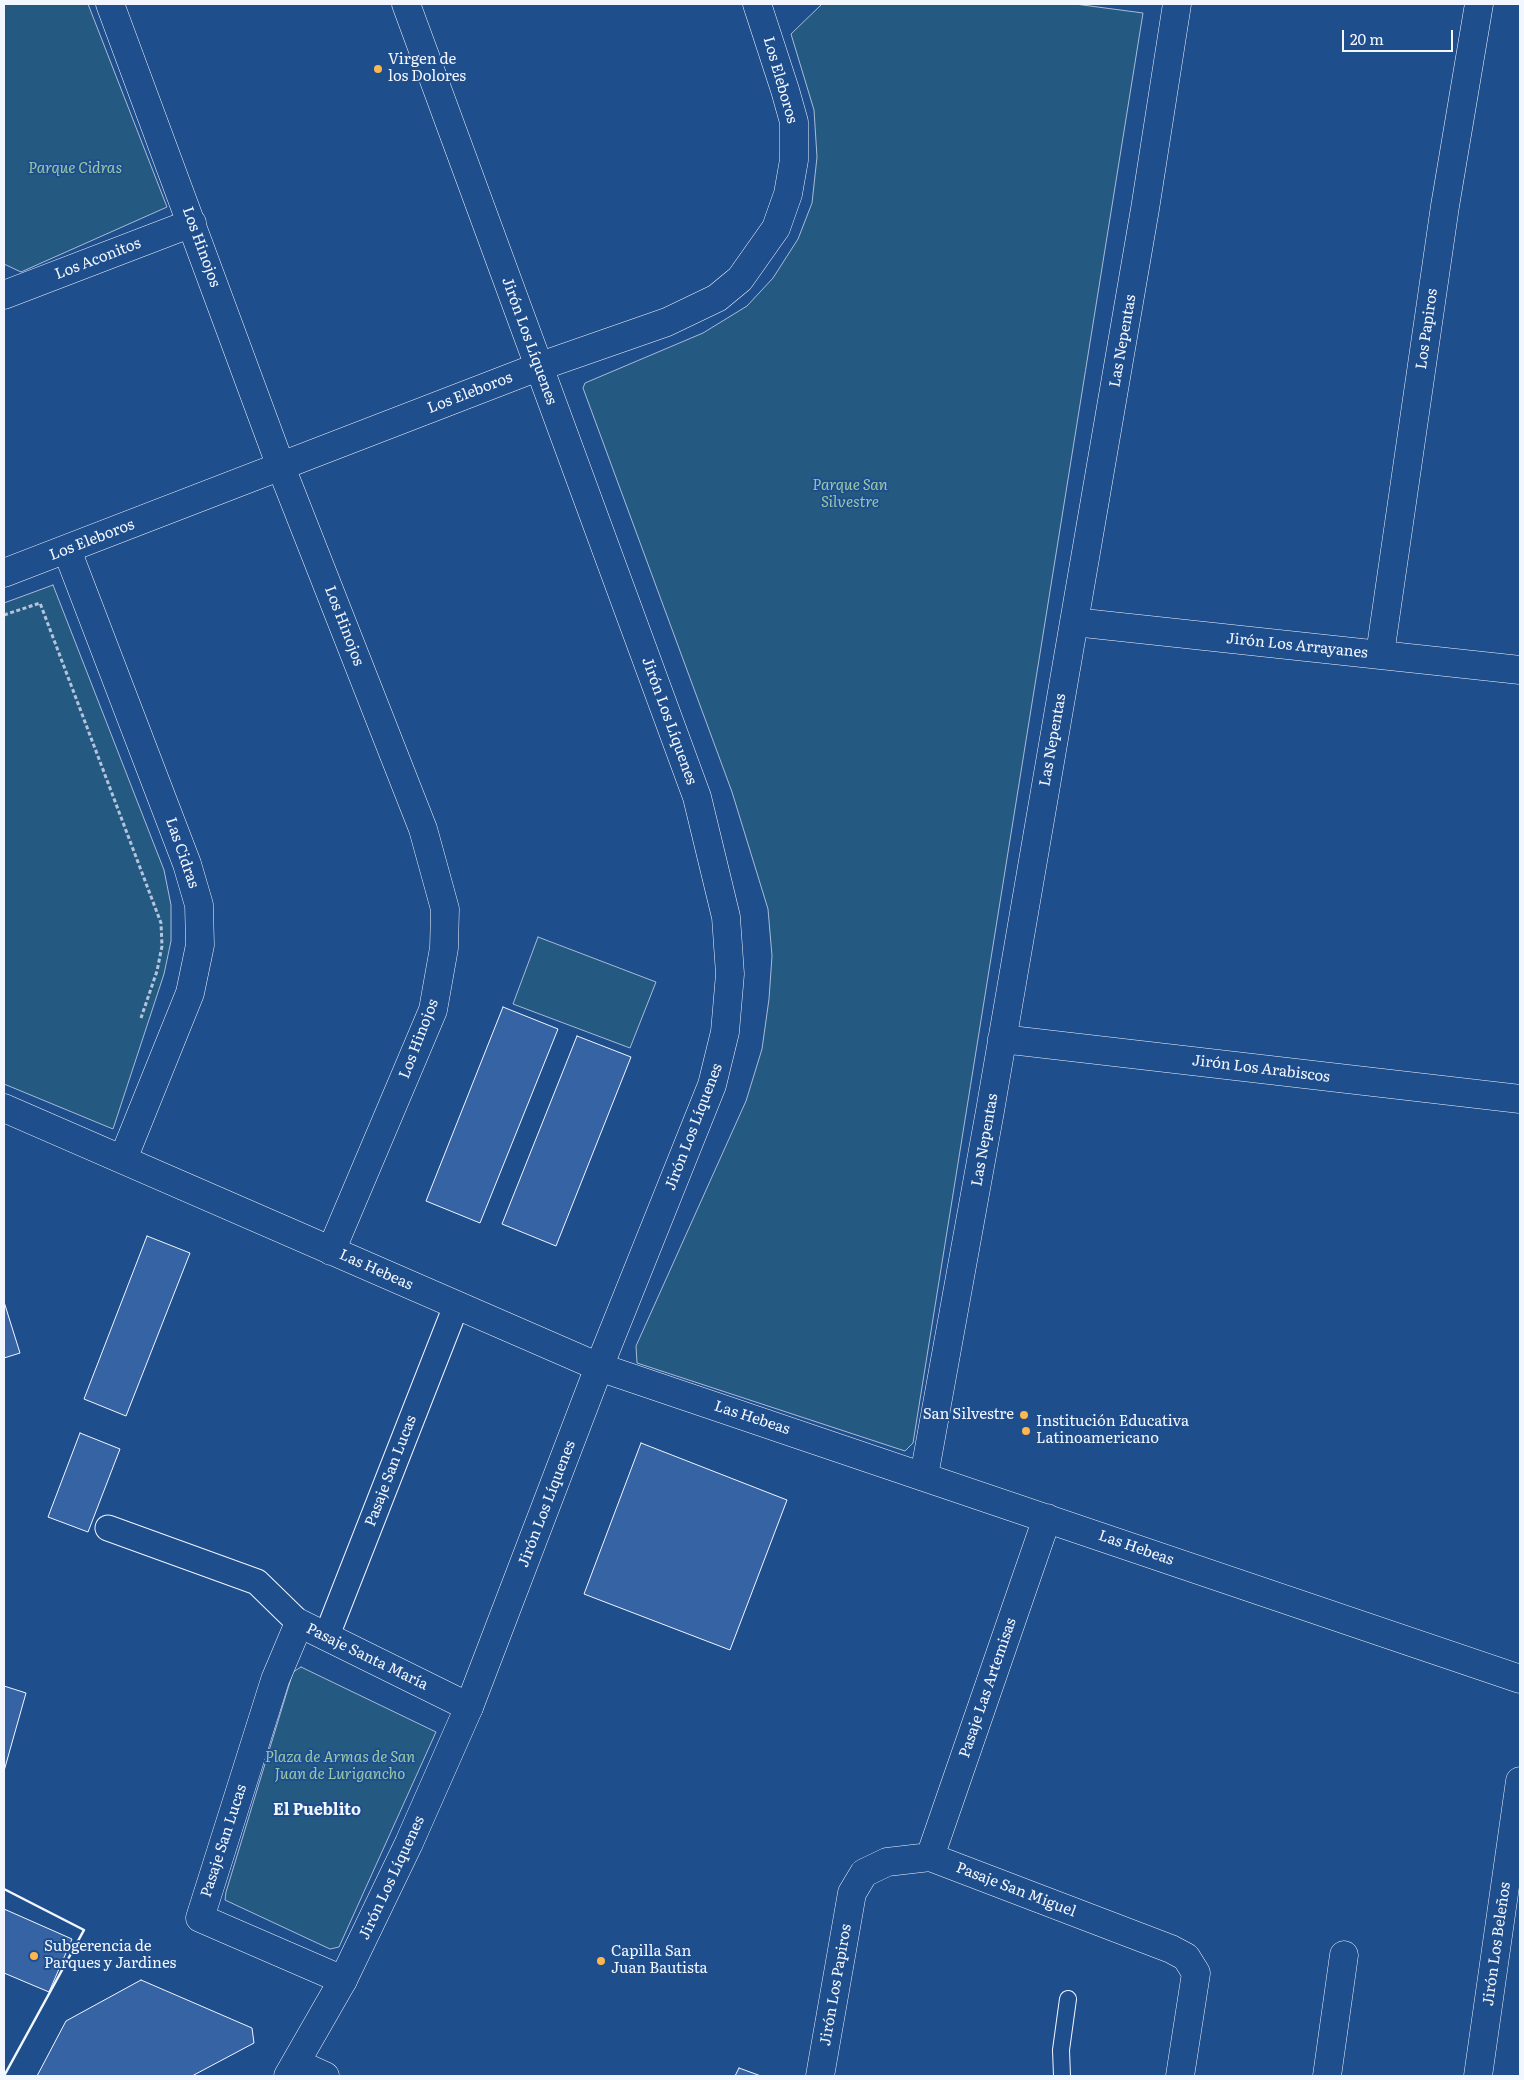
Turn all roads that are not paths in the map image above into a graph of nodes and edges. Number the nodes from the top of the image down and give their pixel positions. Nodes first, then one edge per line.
1 (110, 4) edge
2 (406, 4) edge
3 (757, 4) edge
4 (1177, 4) edge
5 (1479, 4) edge
6 (192, 223) junction
7 (4, 294) edge
8 (538, 367) junction
9 (281, 467) junction
10 (67, 550) junction
11 (4, 573) edge
12 (1074, 622) junction
13 (1380, 654) junction
14 (1520, 670) edge
15 (1002, 1039) junction
16 (1520, 1100) edge
17 (4, 1108) edge
18 (123, 1159) junction
19 (331, 1251) junction
20 (456, 1306) junction
21 (599, 1367) junction
22 (924, 1476) junction
23 (1046, 1518) junction
24 (108, 1528) dead end
25 (299, 1623) junction
26 (327, 1635) junction
27 (1520, 1679) edge
28 (469, 1707) junction
29 (1520, 1781) edge
30 (930, 1857) junction
31 (852, 1893) joint
32 (1344, 1955) dead end
33 (343, 1980) junction
34 (1068, 1999) dead end
35 (292, 2070) edge
36 (325, 2076) edge
37 (820, 2076) edge
38 (1062, 2076) edge
39 (1180, 2076) edge
40 (1327, 2076) edge
41 (1478, 2076) edge

1 - 6 street, Los Hinojos
2 - 8 street, Jirón Los Líquenes
3 - 8 street, Los Eleboros
4 - 12 street, Las Nepentas
5 - 13 street, Los Papiros
6 - 7 street, Los Aconitos
6 - 9 street, Los Hinojos
8 - 9 street, Los Eleboros
8 - 21 street, Jirón Los Líquenes
9 - 10 street, Los Eleboros
9 - 19 street, Los Hinojos
10 - 11 street, Los Eleboros
10 - 18 street, Las Cidras
12 - 13 street, Jirón Los Arrayanes
12 - 15 street, Las Nepentas
13 - 14 street, Jirón Los Arrayanes
15 - 16 street, Jirón Los Arabiscos
15 - 22 street, Las Nepentas
17 - 18 street, Las Hebeas
18 - 19 street, Las Hebeas
19 - 20 street, Las Hebeas
20 - 21 street, Las Hebeas
20 - 26 street, Pasaje San Lucas
21 - 22 street, Las Hebeas
21 - 28 street, Jirón Los Líquenes
22 - 23 street, Las Hebeas
23 - 27 street, Las Hebeas
23 - 30 street, Pasaje Las Artemisas
24 - 25 street, Pasaje Santa María
25 - 26 street, Pasaje Santa María
25 - 33 street, Pasaje San Lucas
26 - 28 street, Pasaje Santa María
28 - 33 street, Jirón Los Líquenes
29 - 41 street, Jirón Los Beleños
30 - 31 street, Pasaje San Miguel
30 - 39 street, Pasaje San Miguel
31 - 37 street, Jirón Los Papiros
32 - 40 street
33 - 35 street, Jirón Los Líquenes
34 - 38 lane
35 - 36 street

